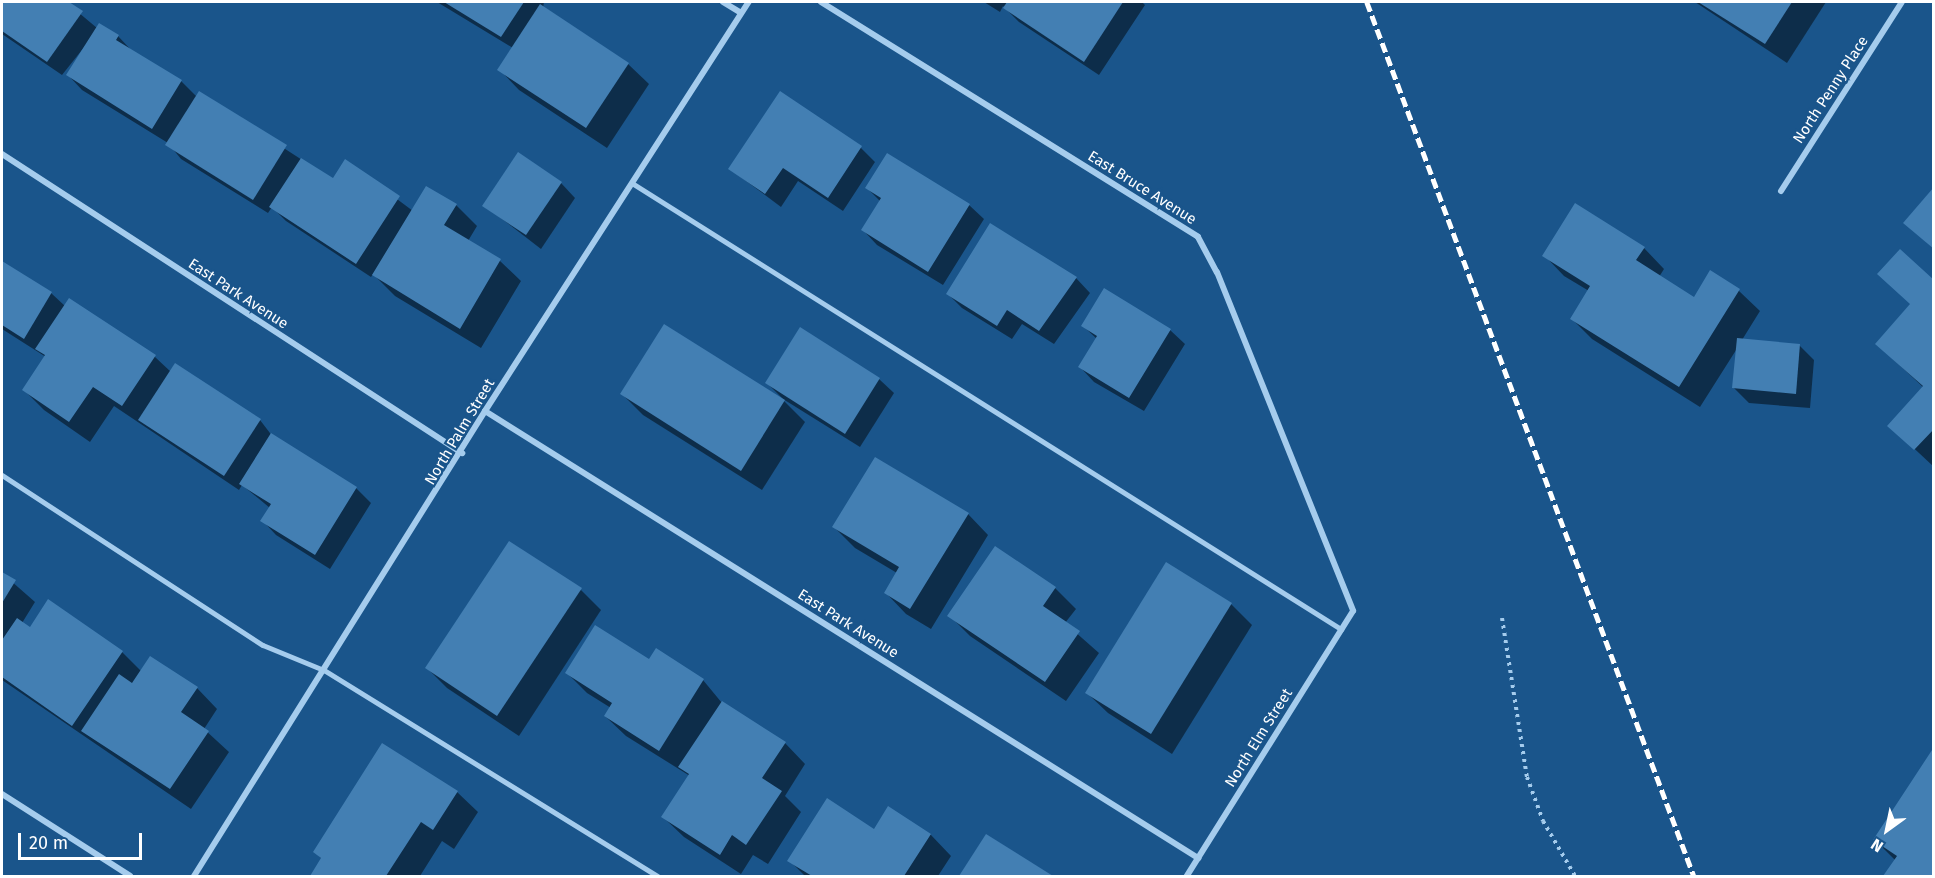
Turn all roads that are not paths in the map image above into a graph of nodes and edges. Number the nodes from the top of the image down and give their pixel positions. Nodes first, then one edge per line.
1 (723, 2) edge
2 (749, 2) edge
3 (821, 2) edge
4 (1902, 2) edge
5 (741, 13) junction
6 (2, 154) edge
7 (632, 183) junction
8 (1780, 191) dead end
9 (485, 411) junction
10 (462, 453) junction
11 (2, 475) edge
12 (1353, 611) joint
13 (1341, 629) junction
14 (324, 670) junction
15 (2, 794) edge
16 (1198, 858) junction
17 (130, 876) edge
18 (194, 876) edge
19 (657, 876) edge
20 (1186, 876) edge

1 - 5 street
2 - 5 street, North Palm Street
3 - 12 street, East Bruce Avenue
4 - 8 street, North Penny Place
5 - 7 street, North Palm Street
6 - 10 street, East Park Avenue
7 - 9 street, North Palm Street
7 - 13 lane
9 - 10 street, North Palm Street
9 - 16 street, East Park Avenue
10 - 14 street, North Palm Street
11 - 14 lane
12 - 13 street, North Elm Street
13 - 16 street, North Elm Street
14 - 18 street, North Palm Street
14 - 19 lane
15 - 17 street
16 - 20 street, North Elm Street

